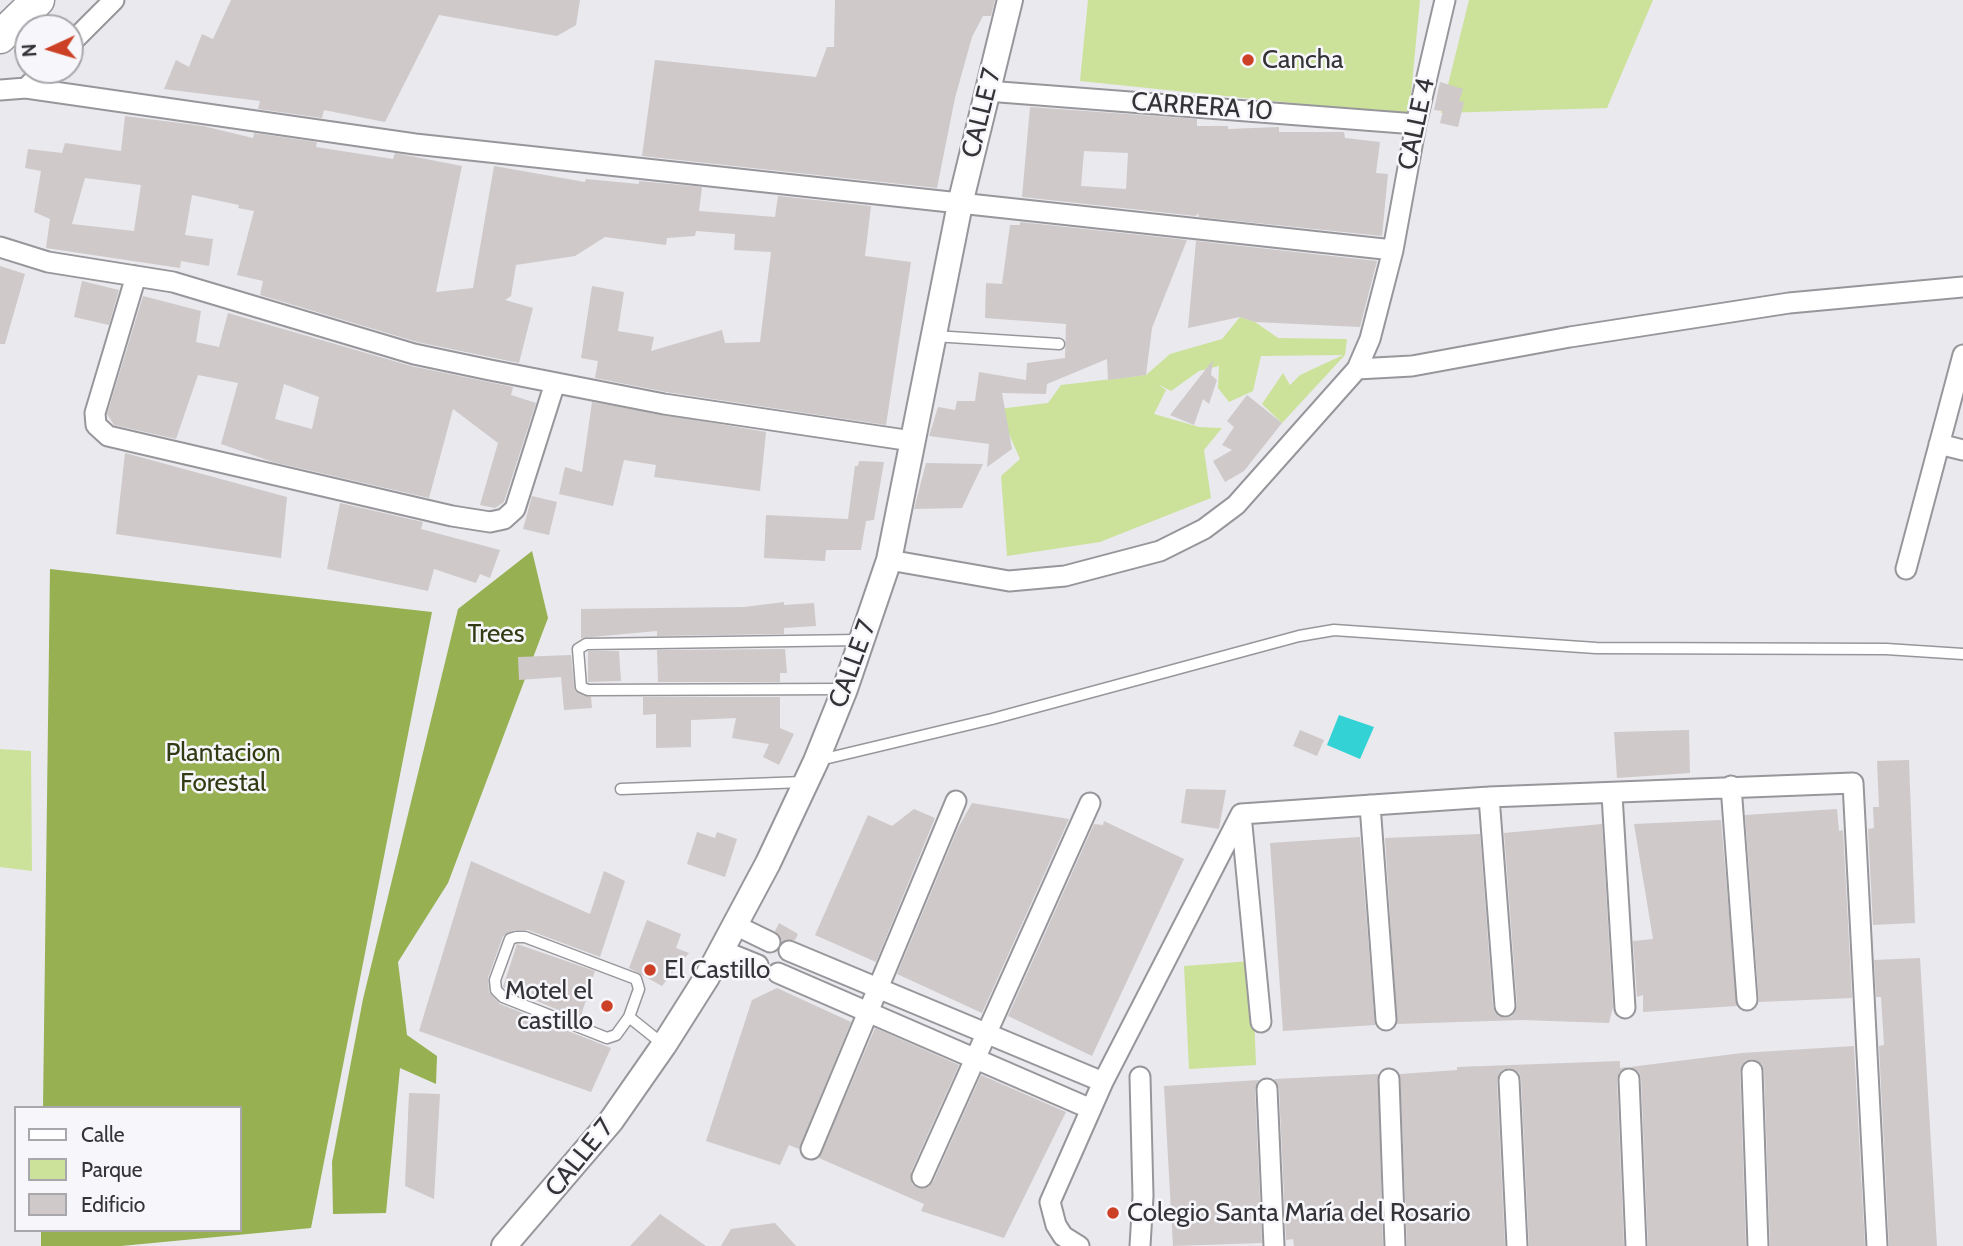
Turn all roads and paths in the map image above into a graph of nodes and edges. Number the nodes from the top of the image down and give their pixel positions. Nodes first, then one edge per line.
1 (38, 0) edge
2 (114, 0) edge
3 (1010, 0) edge
4 (1445, 0) edge
5 (84, 30) edge
6 (0, 37) edge
7 (30, 84) edge
8 (26, 88) junction
9 (0, 90) edge
10 (987, 91) junction
11 (1416, 124) junction
12 (960, 204) junction
13 (0, 247) edge
14 (1394, 250) junction
15 (136, 276) junction
16 (1963, 287) edge
17 (934, 336) junction
18 (1059, 344) dead end
19 (1963, 355) edge
20 (1357, 369) junction
21 (555, 383) junction
22 (1939, 444) junction
23 (1963, 450) edge
24 (910, 451) junction
25 (889, 560) junction
26 (1906, 569) dead end
27 (862, 640) junction
28 (1963, 654) edge
29 (845, 689) junction
30 (812, 772) junction
31 (1731, 786) junction
32 (621, 789) dead end
33 (1612, 795) junction
34 (1489, 797) junction
35 (956, 801) dead end
36 (1090, 803) dead end
37 (1370, 805) junction
38 (1241, 814) junction
39 (735, 925) junction
40 (770, 942) dead end
41 (721, 950) junction
42 (789, 951) dead end
43 (758, 965) dead end
44 (778, 974) dead end
45 (878, 988) junction
46 (1747, 1000) dead end
47 (1505, 1006) dead end
48 (1625, 1008) dead end
49 (868, 1012) junction
50 (629, 1017) junction
51 (1386, 1020) dead end
52 (1261, 1022) dead end
53 (986, 1033) junction
54 (664, 1045) junction
55 (975, 1058) junction
56 (1752, 1071) dead end
57 (1140, 1077) dead end
58 (1389, 1079) dead end
59 (1629, 1079) dead end
60 (1509, 1080) dead end
61 (1103, 1082) junction
62 (1266, 1089) dead end
63 (1091, 1109) junction
64 (811, 1149) dead end
65 (922, 1177) dead end
66 (504, 1246) edge
67 (1079, 1246) edge
68 (1140, 1246) edge
69 (1274, 1246) edge
70 (1395, 1246) edge
71 (1517, 1246) edge
72 (1636, 1246) edge
73 (1758, 1246) edge
74 (1877, 1246) edge

1 - 6 highway
2 - 5 street
3 - 10 street, CALLE 7
4 - 11 street, CALLE 4
7 - 8 street
8 - 9 street
8 - 12 street
10 - 11 street, CARRERA 10
10 - 12 street, CALLE 7
11 - 14 street, CALLE 4
12 - 14 street
12 - 17 street, CALLE 7
13 - 15 street
14 - 20 street, CALLE 4
15 - 21 street
15 - 21 street
16 - 20 street
17 - 18 lane
17 - 24 street, CALLE 7
19 - 22 street
20 - 25 street, CALLE 4
21 - 24 street
22 - 23 street
22 - 26 street
24 - 25 street, CALLE 7
25 - 27 street, CALLE 7
27 - 29 street, CALLE 7
27 - 29 lane
28 - 30 lane
29 - 30 street, CALLE 7
30 - 32 lane
30 - 39 street, CALLE 7
31 - 33 street
31 - 46 street
31 - 74 street
33 - 34 street
33 - 48 street
34 - 37 street
34 - 47 street
35 - 45 street
36 - 53 street
37 - 38 street
37 - 51 street
38 - 52 street
38 - 61 street
39 - 40 street
39 - 41 street, CALLE 7
41 - 43 street
41 - 54 street, CALLE 7
42 - 45 street
44 - 49 street
45 - 49 street
45 - 53 street
49 - 55 street
49 - 64 street
50 - 50 lane
50 - 54 lane
53 - 55 street
53 - 61 street
54 - 66 street, CALLE 7
55 - 63 street
55 - 65 street
56 - 73 street
57 - 68 street
58 - 70 street
59 - 72 street
60 - 71 street
61 - 63 street
62 - 69 street
63 - 67 street

